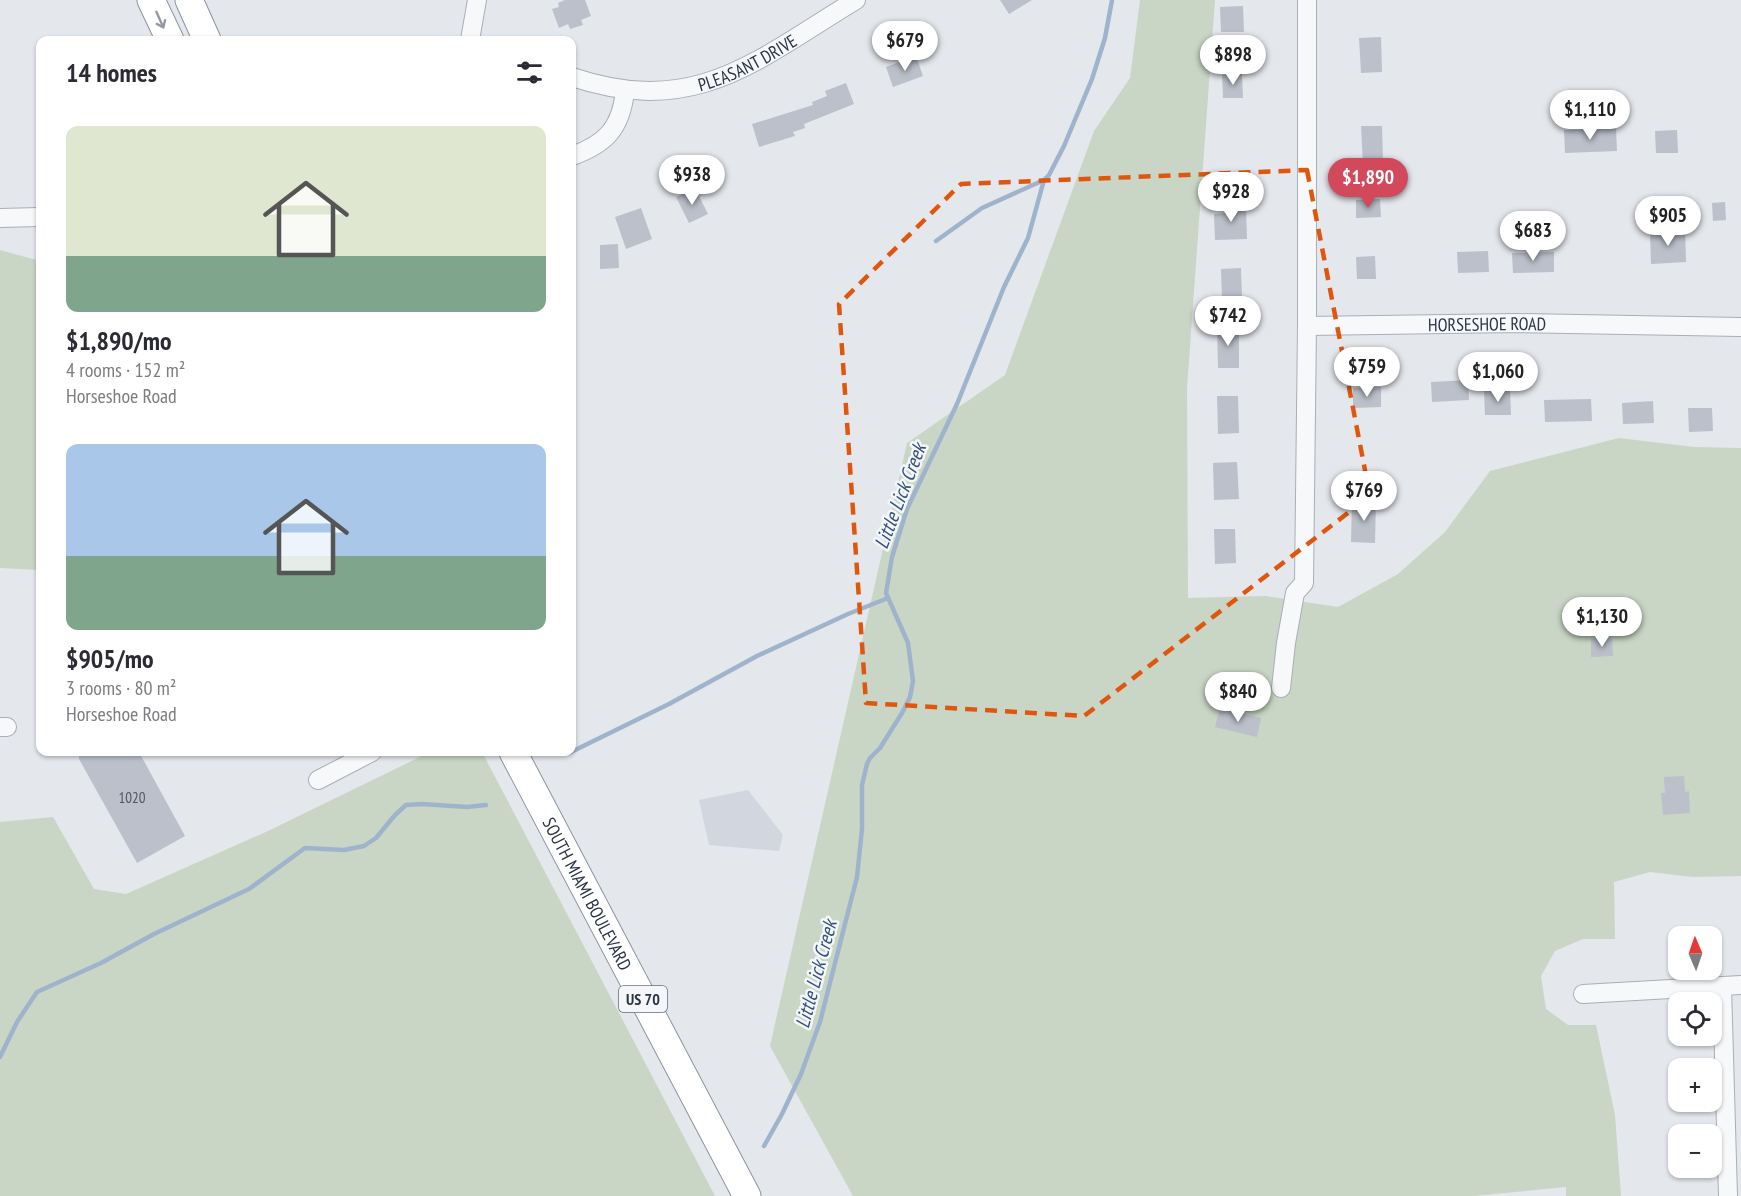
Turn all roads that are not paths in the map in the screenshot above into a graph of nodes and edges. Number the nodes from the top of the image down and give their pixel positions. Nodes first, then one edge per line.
1 (151, 0) edge
2 (189, 0) edge
3 (477, 0) edge
4 (856, 0) edge
5 (1306, 0) edge
6 (168, 36) edge
7 (205, 36) edge
8 (471, 36) edge
9 (576, 78) edge
10 (626, 91) junction
11 (576, 155) edge
12 (36, 217) edge
13 (0, 218) edge
14 (1307, 326) junction
15 (1741, 327) edge
16 (1281, 688) dead end
17 (364, 756) edge
18 (515, 756) edge
19 (318, 780) dead end
20 (1741, 985) edge
21 (1722, 986) junction
22 (1583, 994) dead end
23 (747, 1196) edge
24 (1728, 1196) edge

1 -> 6 highway
2 - 7 highway
3 - 8 street
4 - 10 street, PLEASANT DRIVE
5 - 14 street
9 - 10 street, PLEASANT DRIVE
10 - 11 street
12 - 13 street
14 - 15 street, HORSESHOE ROAD
14 - 16 street
17 - 19 street
18 - 23 highway, SOUTH MIAMI BOULEVARD / US 70
20 - 21 street
21 - 22 street
21 - 24 street

